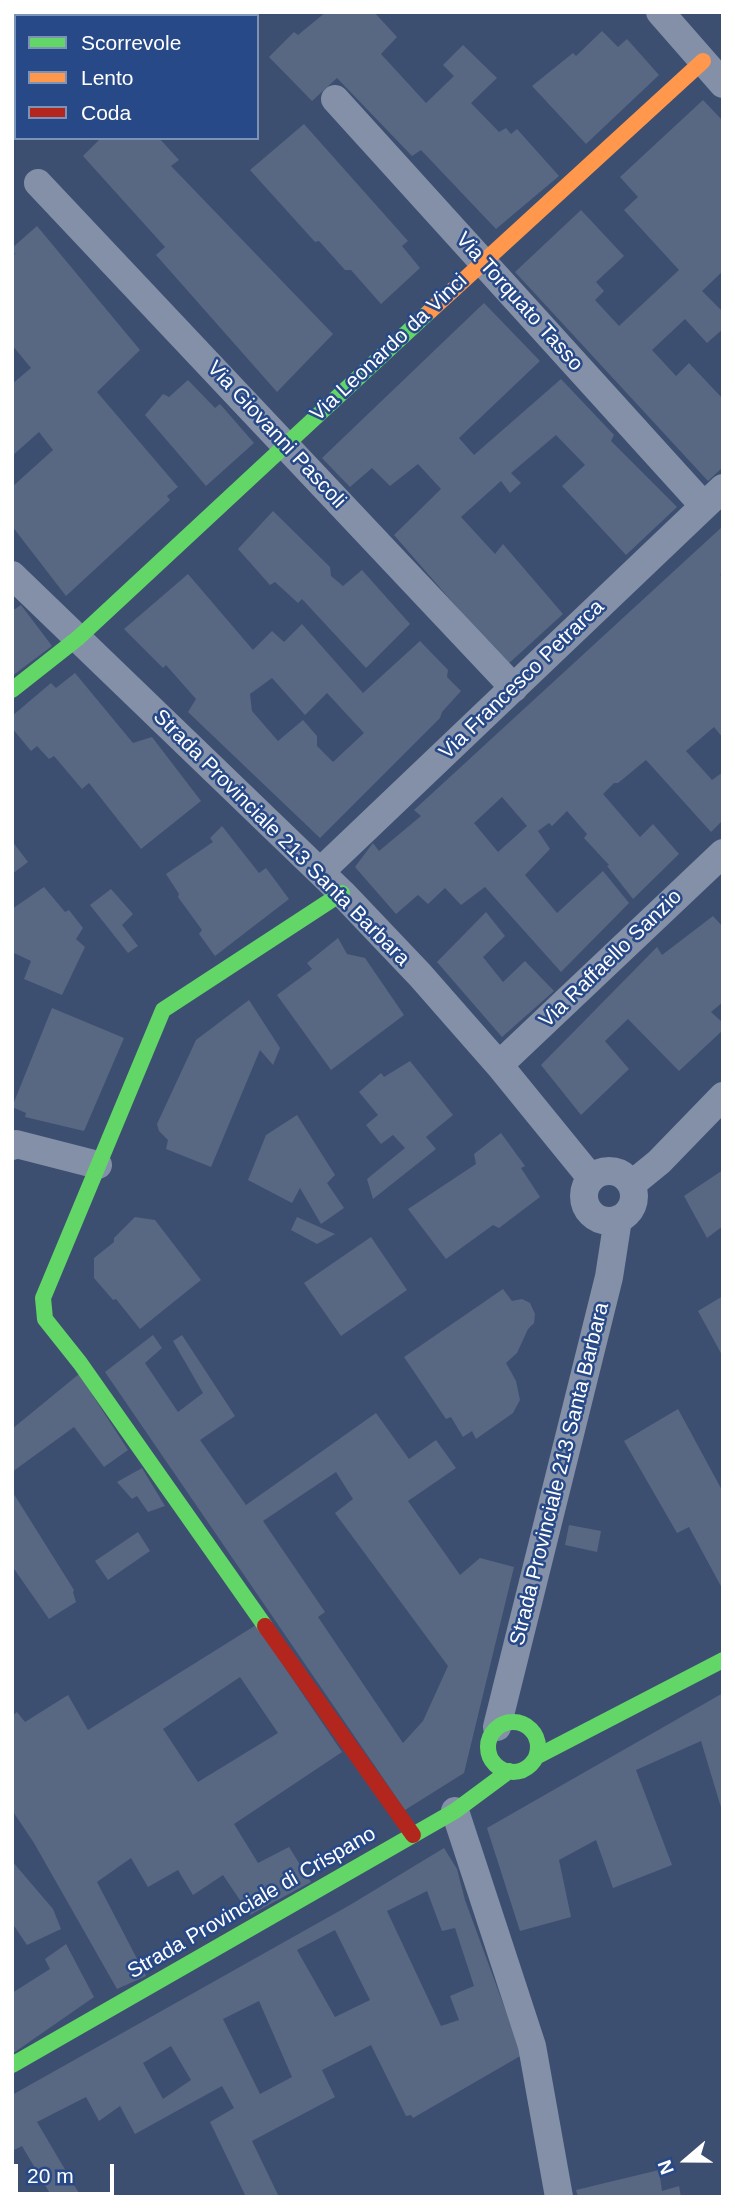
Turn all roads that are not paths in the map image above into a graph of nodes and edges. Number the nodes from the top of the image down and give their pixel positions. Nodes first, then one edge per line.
1 (660, 12) edge
2 (703, 61) junction
3 (723, 84) edge
4 (335, 99) dead end
5 (38, 183) dead end
6 (483, 262) junction
7 (285, 444) junction
8 (713, 497) edge
9 (12, 575) edge
10 (78, 638) junction
11 (514, 688) junction
12 (12, 690) edge
13 (723, 853) edge
14 (321, 871) junction
15 (341, 892) junction
16 (499, 1066) junction
17 (723, 1096) edge
18 (12, 1146) edge
19 (98, 1165) junction
20 (591, 1178) junction
21 (632, 1184) junction
22 (618, 1219) junction
23 (723, 1660) edge
24 (497, 1727) junction
25 (536, 1757) junction
26 (509, 1772) junction
27 (456, 1811) junction
28 (413, 1835) junction
29 (12, 2065) edge
30 (559, 2197) edge

1 - 2 street
2 - 3 street
2 - 6 street, Via Leonardo da Vinci
4 - 6 street, Via Torquato Tasso
5 - 7 street, Via Giovanni Pascoli
6 - 7 street, Via Leonardo da Vinci
6 - 8 street, Via Torquato Tasso
7 - 10 street, Via Leonardo da Vinci
7 - 11 street, Via Giovanni Pascoli
8 - 11 street, Via Francesco Petrarca
9 - 10 street, Strada Provinciale 213 Santa Barbara
10 - 12 street, Via Leonardo da Vinci
10 - 14 street, Strada Provinciale 213 Santa Barbara
11 - 14 street, Via Francesco Petrarca
13 - 16 street, Via Raffaello Sanzio
14 - 15 street, Strada Provinciale 213 Santa Barbara
15 - 16 street, Strada Provinciale 213 Santa Barbara
15 - 19 street
16 - 20 street, Strada Provinciale 213 Santa Barbara
17 - 21 street
18 - 19 street
19 - 28 street
20 - 21 street
20 - 22 street
21 - 22 street, Strada Provinciale 213 Santa Barbara
22 - 24 street, Strada Provinciale 213 Santa Barbara
23 - 25 street
24 - 25 street
24 - 26 street
25 - 26 street
26 - 27 street, Strada Provinciale di Crispano
27 - 28 street, Strada Provinciale di Crispano
27 - 30 street
28 - 29 street, Strada Provinciale di Crispano

